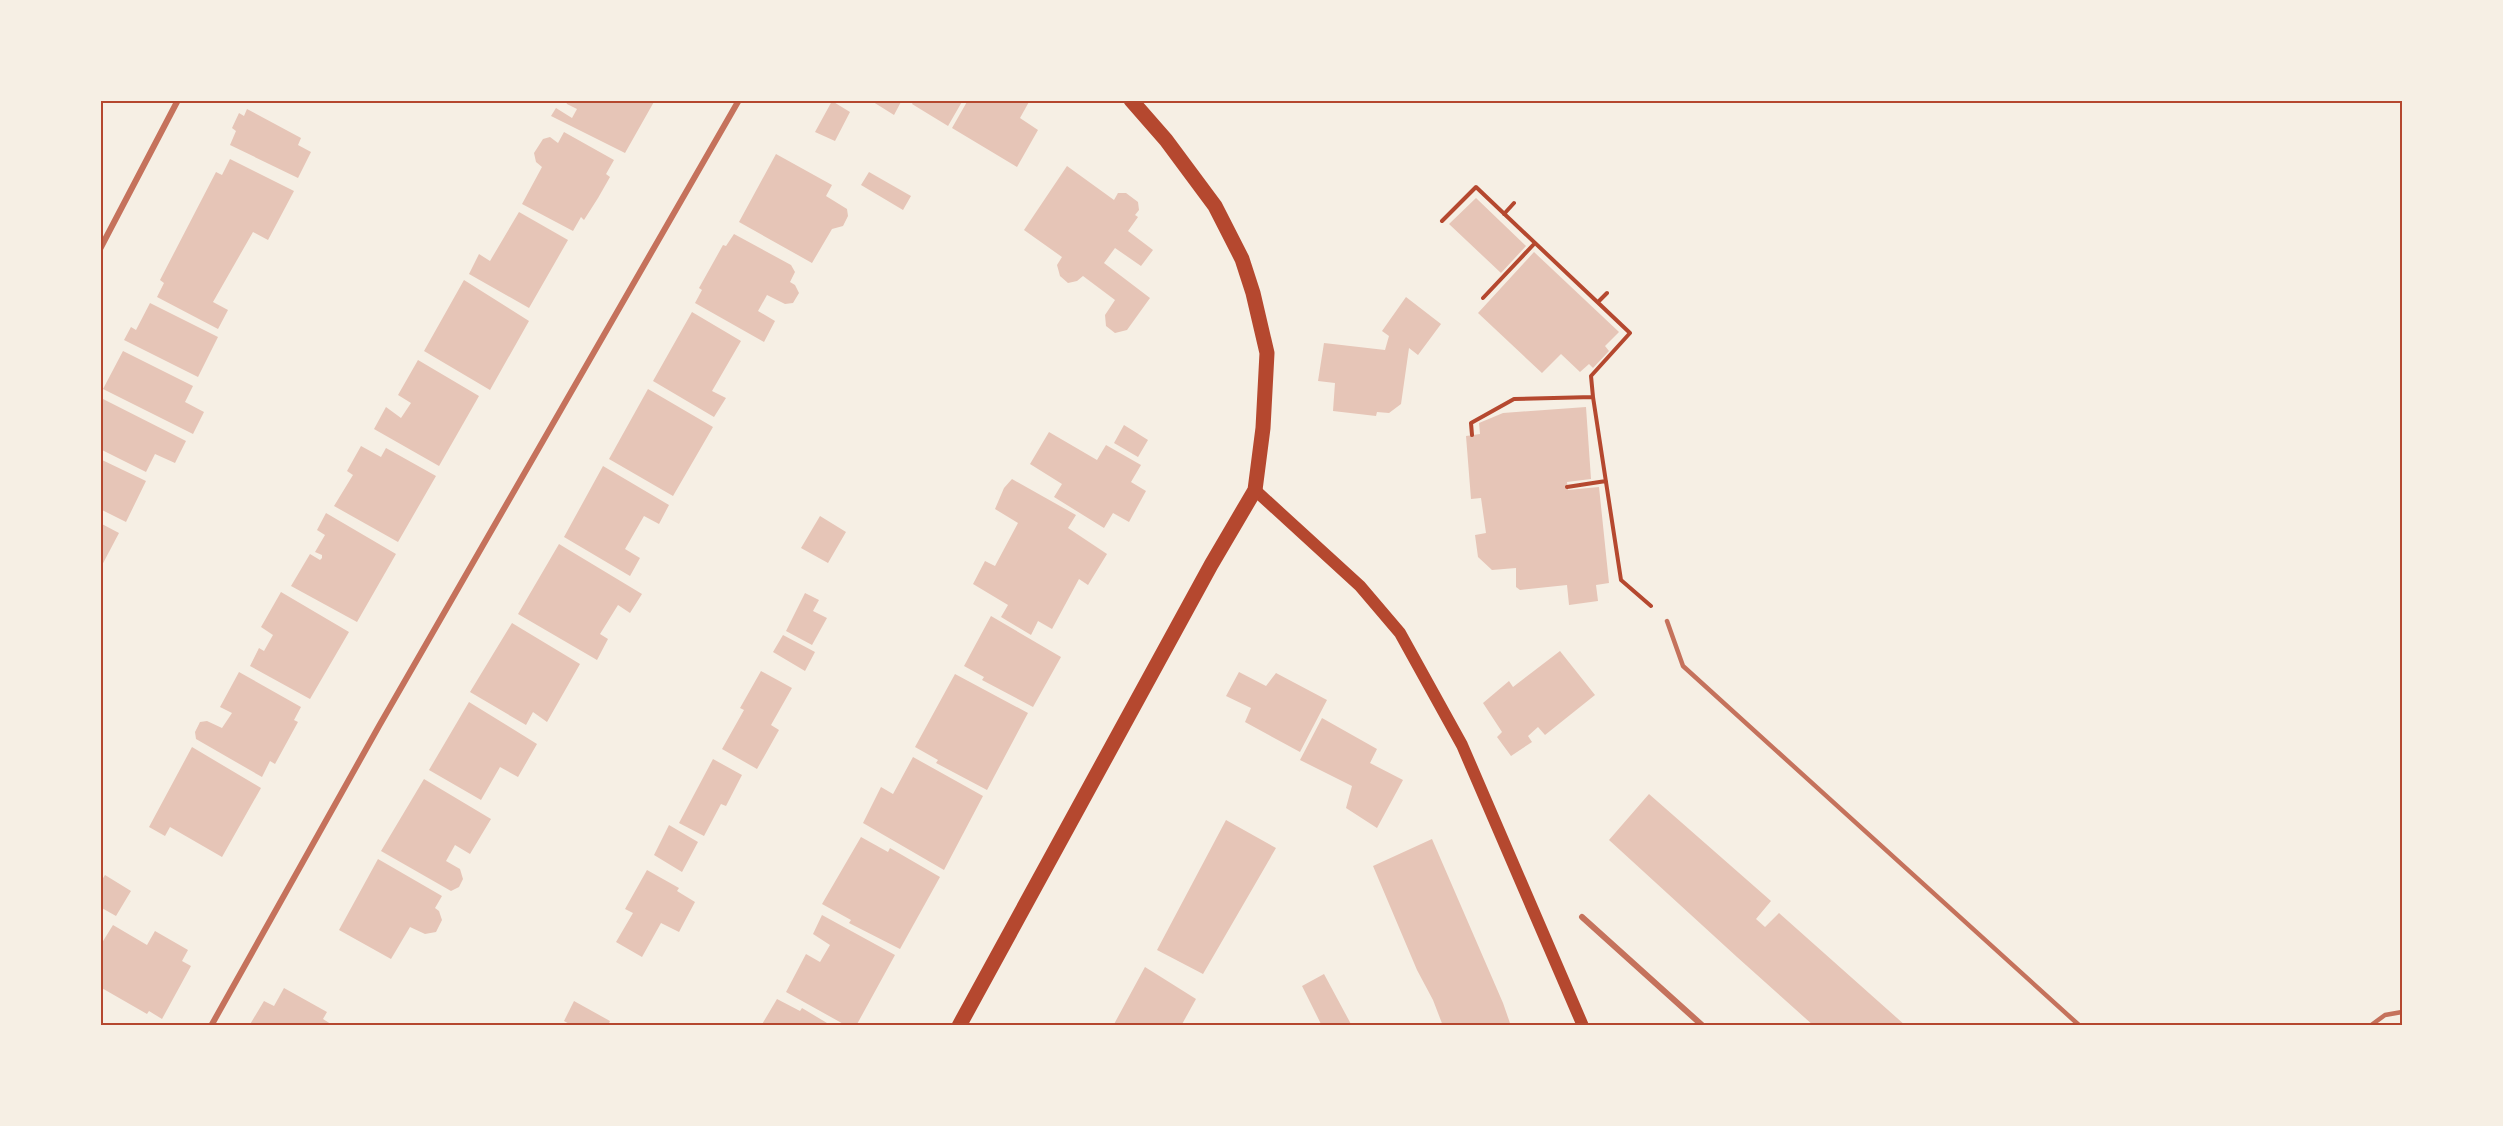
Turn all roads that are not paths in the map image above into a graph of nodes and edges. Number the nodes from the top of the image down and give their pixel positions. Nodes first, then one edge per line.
1 (178, 100) edge
2 (739, 100) edge
3 (1131, 100) edge
4 (100, 249) edge
5 (1255, 490) junction
6 (1667, 621) road end
7 (1582, 917) dead end
8 (2403, 1012) edge
9 (211, 1026) edge
10 (959, 1026) edge
11 (1583, 1026) edge
12 (1703, 1026) edge
13 (2080, 1026) edge
14 (2370, 1026) edge

1 - 4 street
2 - 9 street
3 - 5 main road
5 - 10 main road
5 - 11 main road
6 - 13 lane
7 - 12 street
8 - 14 lane

